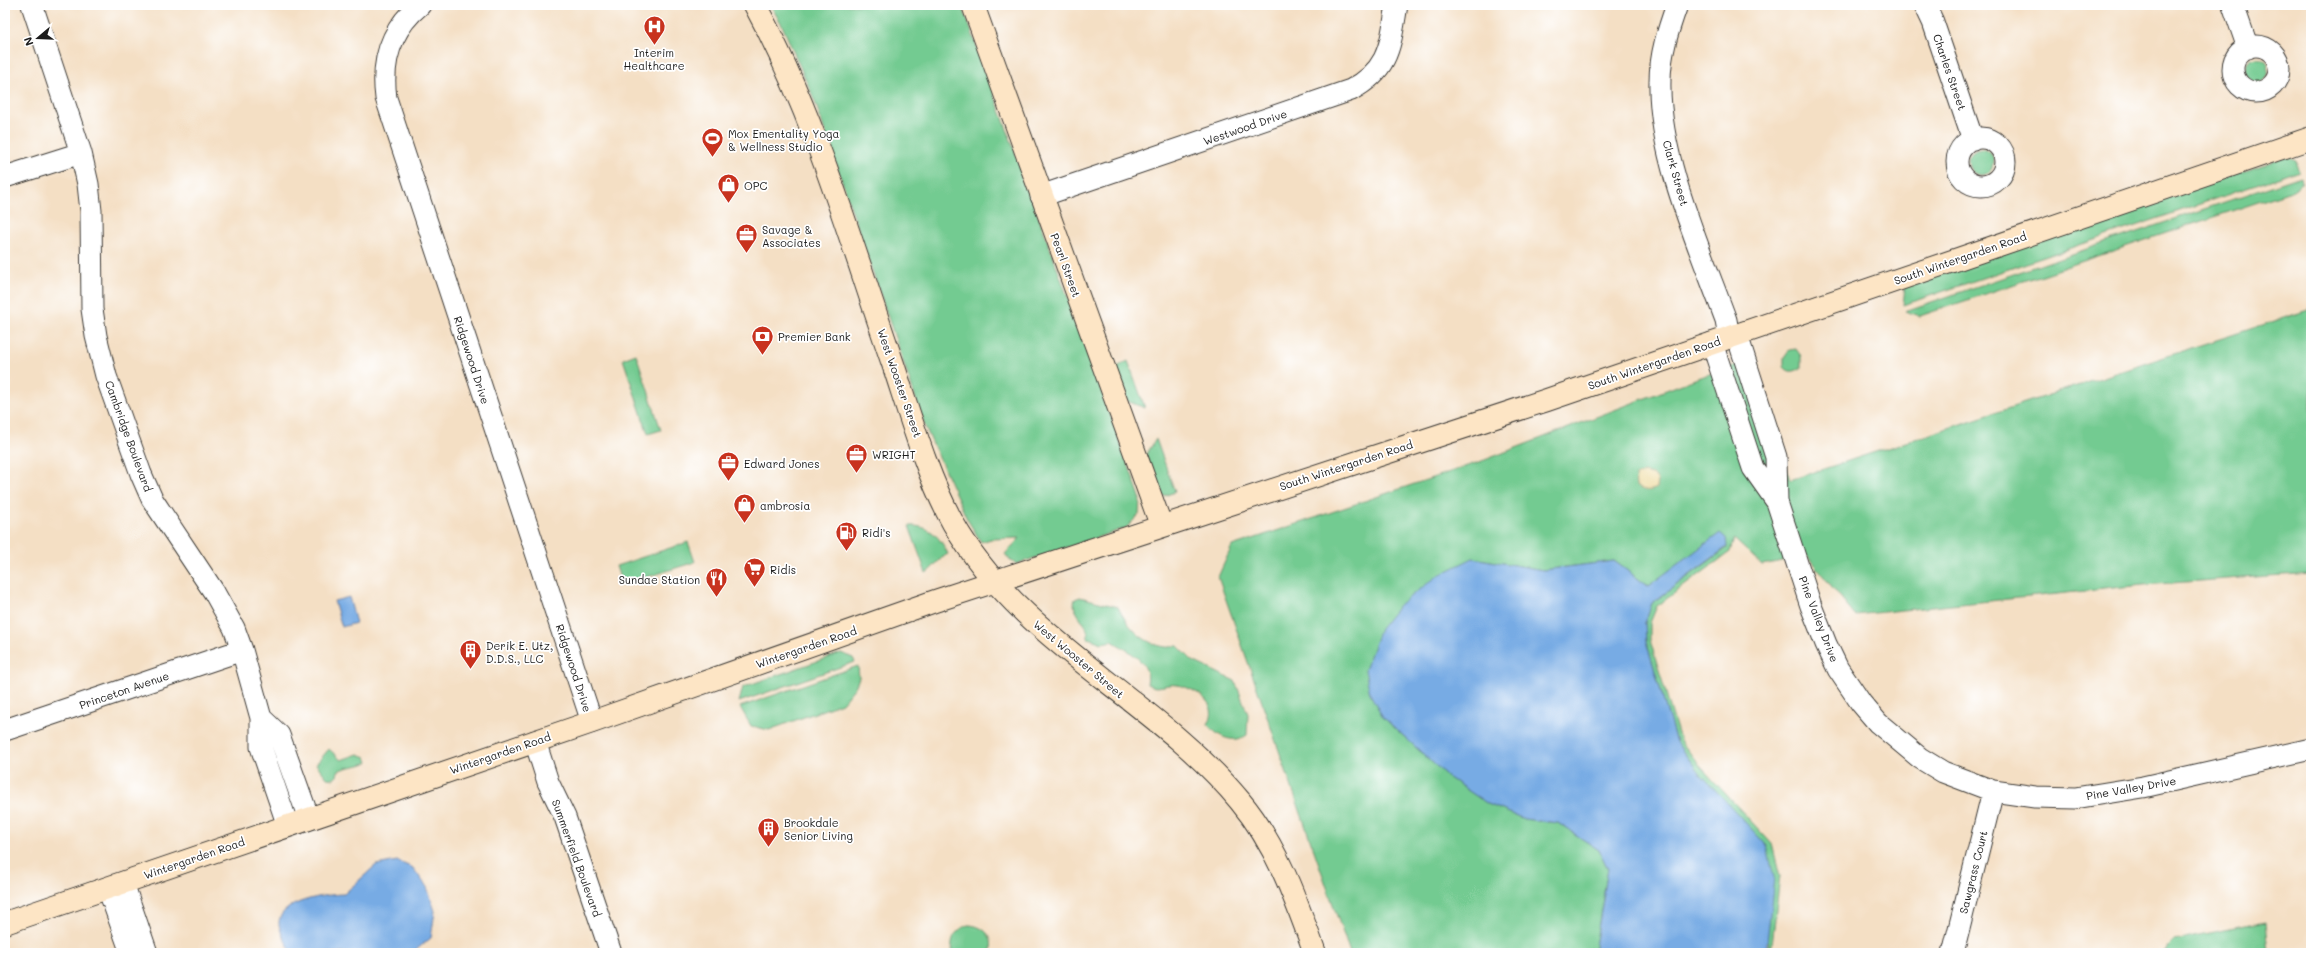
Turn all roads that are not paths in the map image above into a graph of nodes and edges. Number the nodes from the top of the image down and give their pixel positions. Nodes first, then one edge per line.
1 (32, 5) edge
2 (420, 5) edge
3 (755, 5) edge
4 (973, 5) edge
5 (1397, 5) edge
6 (1677, 5) edge
7 (1925, 5) edge
8 (2233, 5) edge
9 (2248, 48) dead end
10 (2311, 138) edge
11 (1972, 140) dead end
12 (81, 153) junction
13 (5, 177) edge
14 (1041, 196) junction
15 (1726, 338) junction
16 (1161, 525) junction
17 (994, 582) junction
18 (242, 650) junction
19 (261, 718) junction
20 (592, 722) junction
21 (5, 730) edge
22 (535, 741) junction
23 (2311, 749) edge
24 (1993, 791) junction
25 (309, 819) junction
26 (288, 826) junction
27 (116, 885) junction
28 (5, 923) edge
29 (131, 953) edge
30 (147, 953) edge
31 (611, 953) edge
32 (1315, 953) edge
33 (1953, 953) edge

1 - 12 street, Cambridge Boulevard
2 - 20 street, Ridgewood Drive
3 - 17 street, West Wooster Street
4 - 14 street, Pearl Street
5 - 14 street, Westwood Drive
6 - 15 street, Clark Street
7 - 11 street, Charles Street
8 - 9 street
10 - 15 street, South Wintergarden Road
12 - 13 street
12 - 18 street, Cambridge Boulevard
14 - 16 street, Pearl Street
15 - 16 street, South Wintergarden Road
15 - 24 street, Pine Valley Drive
16 - 17 street, South Wintergarden Road
17 - 20 street, Wintergarden Road
17 - 32 street, West Wooster Street
18 - 19 street, Cambridge Boulevard
18 - 21 street, Princeton Avenue
19 - 25 street
19 - 26 street, Cambridge Boulevard
20 - 22 street, Wintergarden Road
22 - 25 street, Wintergarden Road
22 - 31 street, Summerfield Boulevard
23 - 24 street, Pine Valley Drive
24 - 33 street, Sawgrass Court
25 - 26 street, Wintergarden Road
26 - 27 street, Wintergarden Road
27 - 28 street, Wintergarden Road
27 - 29 street
27 - 30 street

